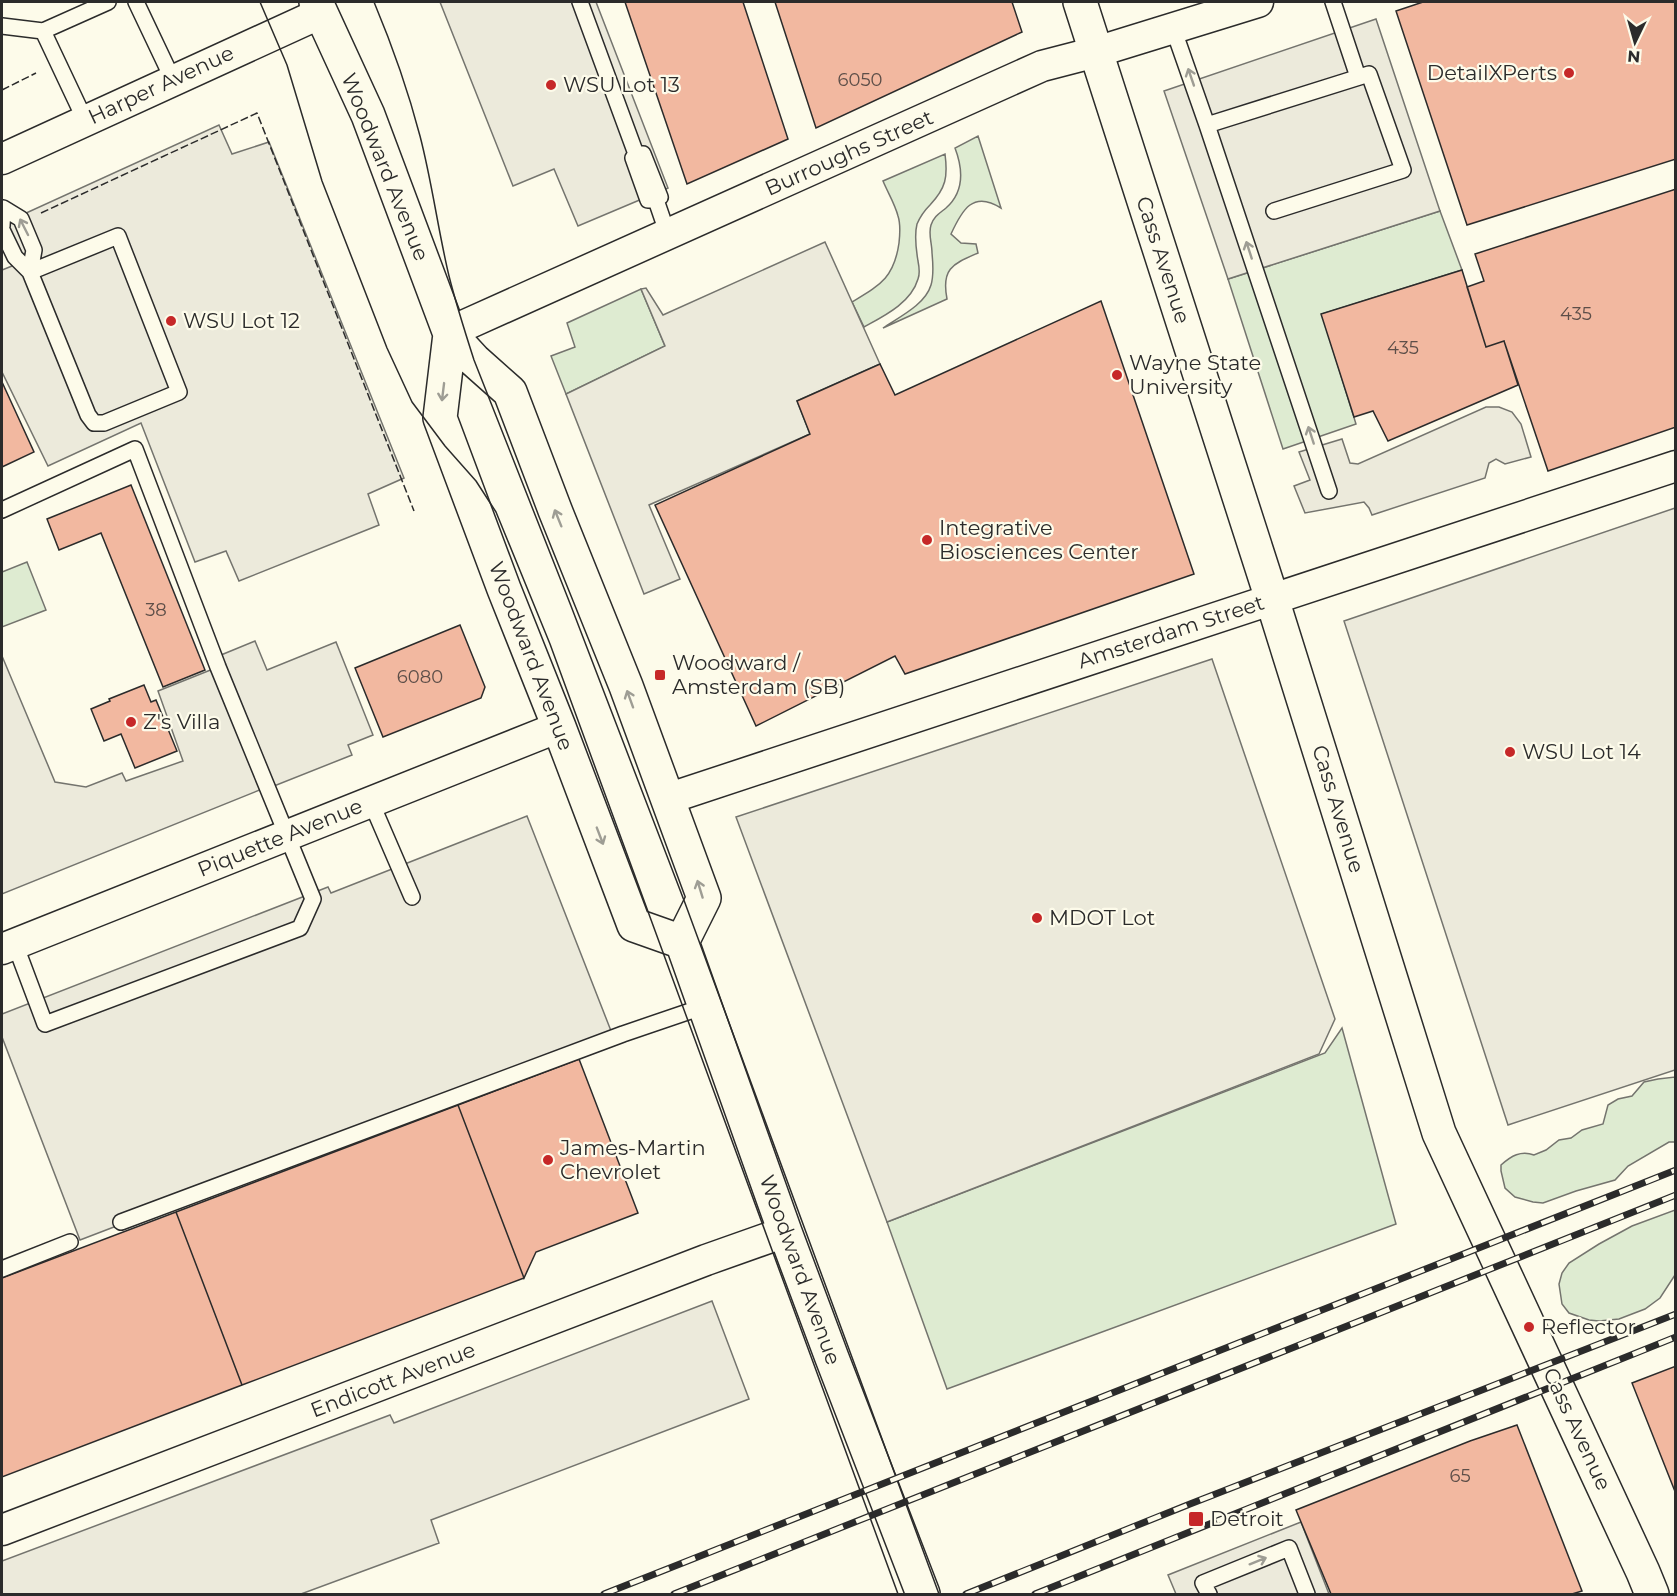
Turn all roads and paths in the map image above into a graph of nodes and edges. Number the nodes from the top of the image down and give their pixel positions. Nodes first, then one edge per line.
1 (108, 2) edge
2 (136, 2) edge
3 (580, 2) edge
4 (1080, 2) edge
5 (1258, 2) edge
6 (1333, 2) edge
7 (319, 7) edge
8 (2, 26) edge
9 (1173, 28) junction
10 (43, 31) junction
11 (1096, 52) junction
12 (1358, 77) junction
13 (173, 80) junction
14 (85, 120) junction
15 (1207, 125) junction
16 (2, 159) edge
17 (2, 206) edge
18 (1274, 211) dead end
19 (2, 228) edge
20 (668, 235) junction
21 (30, 272) junction
22 (450, 334) junction
23 (1676, 466) edge
24 (1329, 491) dead end
25 (2, 510) edge
26 (1272, 599) junction
27 (559, 727) junction
28 (667, 799) junction
29 (371, 802) junction
30 (286, 836) junction
31 (412, 897) dead end
32 (682, 942) junction
33 (8, 946) edge
34 (705, 1006) junction
35 (121, 1222) dead end
36 (785, 1232) junction
37 (70, 1242) dead end
38 (2, 1269) edge
39 (2, 1530) edge
40 (923, 1594) edge
41 (1209, 1594) edge
42 (1307, 1594) edge
43 (1652, 1594) edge

1 - 10 lane
2 - 13 lane
3 - 20 lane
4 - 11 main road, Cass Avenue
5 - 9 street, Burroughs Street
6 - 12 lane
7 - 13 street, Harper Avenue
7 - 22 main road, Woodward Avenue
8 - 10 lane
9 - 11 street, Burroughs Street
15 -> 9 lane
10 - 14 lane
11 - 20 street, Burroughs Street
11 - 26 main road, Cass Avenue
12 - 15 lane
12 - 18 lane
13 - 14 street, Harper Avenue
14 - 16 street, Harper Avenue
24 -> 15 lane
17 - 19 lane
21 -> 17 lane
19 - 21 lane
20 - 22 street, Burroughs Street
21 - 21 lane
22 -> 27 main road, Woodward Avenue
28 -> 22 main road, Woodward Avenue
23 - 26 street, Amsterdam Street
25 - 30 lane
26 - 28 street, Amsterdam Street
26 - 43 main road, Cass Avenue
27 - 29 street, Piquette Avenue
27 -> 32 main road, Woodward Avenue
32 -> 28 main road, Woodward Avenue
29 - 30 street, Piquette Avenue
29 - 31 lane
30 - 33 street, Piquette Avenue
30 - 33 lane
32 - 34 main road, Woodward Avenue
34 - 35 lane
34 - 36 main road, Woodward Avenue
36 - 39 street, Endicott Avenue
36 - 40 main road, Woodward Avenue
37 - 38 lane
41 -> 42 lane

